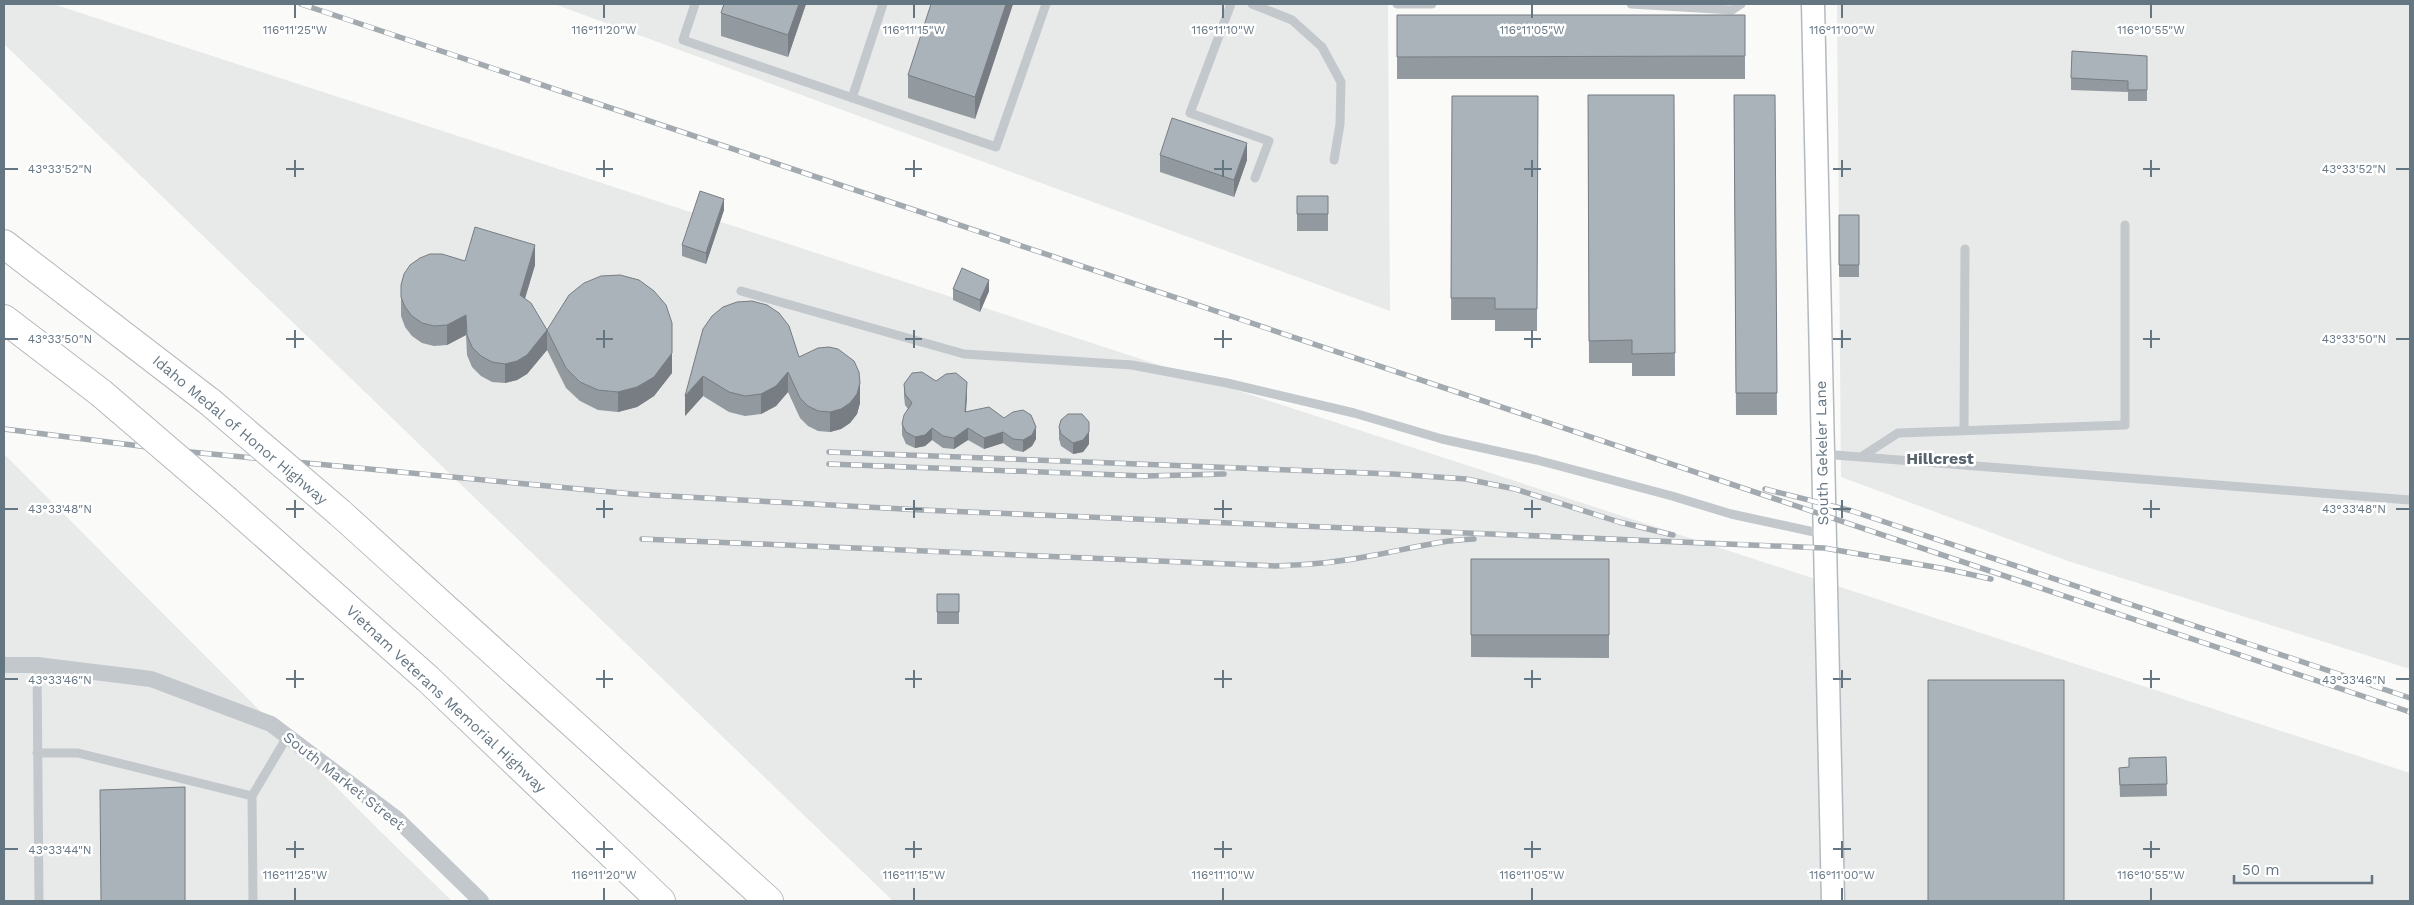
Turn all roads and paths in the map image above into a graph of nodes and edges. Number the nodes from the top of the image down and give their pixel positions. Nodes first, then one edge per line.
1 (695, 4) edge
2 (883, 4) edge
3 (1046, 4) edge
4 (1231, 4) edge
5 (1252, 4) edge
6 (1397, 4) edge
7 (1432, 4) edge
8 (1632, 4) edge
9 (1741, 4) edge
10 (1813, 4) edge
11 (852, 98) junction
12 (1334, 160) dead end
13 (1255, 178) dead end
14 (2125, 225) dead end
15 (4, 228) edge
16 (4, 244) edge
17 (1965, 249) dead end
18 (741, 291) dead end
19 (7, 322) edge
20 (141, 347) junction
21 (1964, 429) junction
22 (1822, 454) junction
23 (1861, 457) junction
24 (2410, 500) edge
25 (1824, 534) junction
26 (4, 664) edge
27 (37, 665) junction
28 (287, 737) junction
29 (37, 753) junction
30 (252, 796) junction
31 (39, 901) edge
32 (253, 901) edge
33 (481, 901) edge
34 (661, 901) edge
35 (768, 901) edge
36 (1833, 901) edge

1 - 11 lane
2 - 11 lane
3 - 11 lane
4 - 13 lane
5 - 12 lane
6 - 7 lane
8 - 9 lane
10 - 22 street, South Gekeler Lane
14 - 21 lane
15 - 20 highway
16 - 20 highway
17 - 21 lane
18 - 25 lane
19 - 34 highway, Vietnam Veterans Memorial Highway, bridge
20 - 35 highway, Idaho Medal of Honor Highway, bridge
21 - 23 lane
22 - 23 lane
22 - 25 street, South Gekeler Lane
23 - 24 lane
25 - 36 street, South Gekeler Lane
26 - 27 street, South Market Street
27 - 28 street, South Market Street
27 - 29 lane
28 - 30 lane
28 - 33 street, South Market Street
29 - 30 lane
29 - 31 lane
30 - 32 lane

